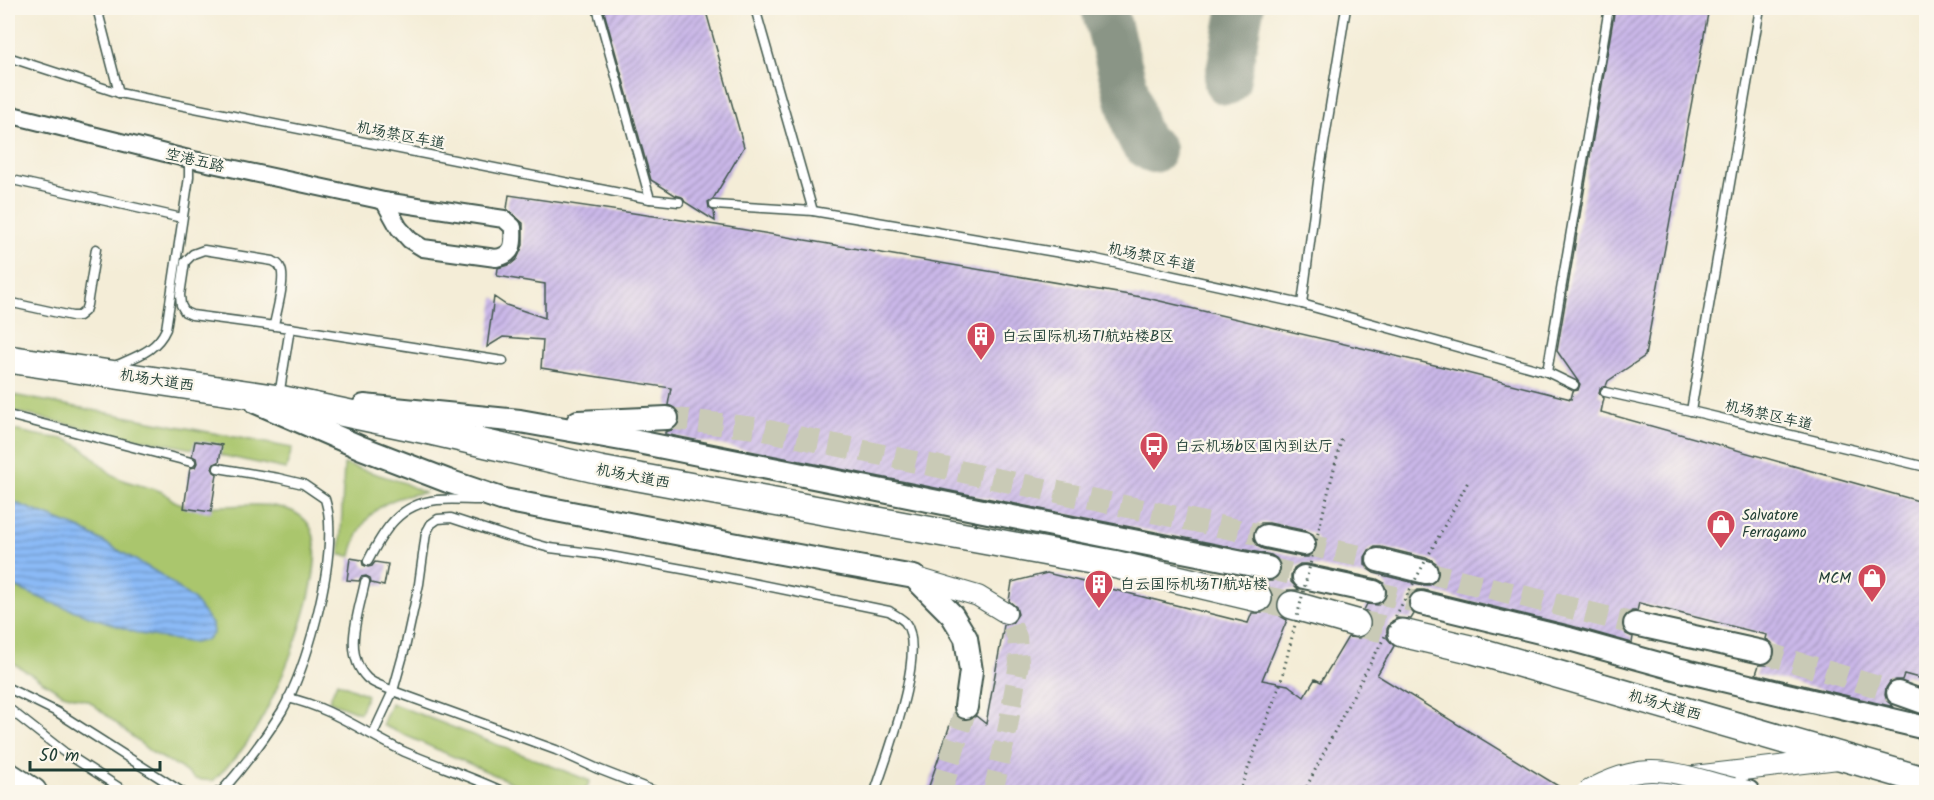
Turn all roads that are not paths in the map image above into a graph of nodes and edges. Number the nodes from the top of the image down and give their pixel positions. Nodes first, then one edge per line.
1 (97, 8) edge
2 (597, 8) edge
3 (755, 8) edge
4 (1346, 8) edge
5 (1609, 8) edge
6 (1760, 8) edge
7 (8, 57) edge
8 (119, 93) junction
9 (8, 114) edge
10 (189, 159) junction
11 (8, 179) edge
12 (650, 199) junction
13 (384, 201) junction
14 (679, 202) dead end
15 (714, 205) dead end
16 (813, 210) junction
17 (182, 218) junction
18 (96, 249) dead end
19 (8, 302) edge
20 (1302, 304) junction
21 (274, 325) junction
22 (290, 328) junction
23 (8, 359) edge
24 (503, 361) dead end
25 (102, 372) junction
26 (1547, 372) junction
27 (1574, 385) dead end
28 (232, 391) junction
29 (1605, 392) dead end
30 (279, 399) junction
31 (1691, 411) junction
32 (8, 415) edge
33 (667, 418) tunnel mouth
34 (520, 421) junction
35 (191, 462) dead end
36 (1926, 467) edge
37 (218, 468) dead end
38 (504, 500) junction
39 (1266, 536) tunnel mouth
40 (1304, 544) tunnel mouth
41 (1378, 560) tunnel mouth
42 (368, 561) dead end
43 (1268, 568) tunnel mouth
44 (1426, 572) tunnel mouth
45 (914, 577) junction
46 (1304, 577) tunnel mouth
47 (365, 582) dead end
48 (1374, 592) tunnel mouth
49 (1258, 598) tunnel mouth
50 (1420, 603) tunnel mouth
51 (1292, 605) tunnel mouth
52 (1006, 614) tunnel mouth
53 (1356, 623) tunnel mouth
54 (1635, 624) tunnel mouth
55 (1402, 633) tunnel mouth
56 (1762, 652) tunnel mouth
57 (8, 688) edge
58 (393, 691) junction
59 (1898, 693) tunnel mouth
60 (288, 698) junction
61 (1926, 703) edge
62 (966, 707) tunnel mouth
63 (8, 708) edge
64 (1926, 728) edge
65 (373, 734) junction
66 (1850, 758) junction
67 (8, 776) edge
68 (1926, 781) edge
69 (1741, 783) edge
70 (33, 792) edge
71 (126, 792) edge
72 (182, 792) edge
73 (218, 792) edge
74 (504, 792) edge
75 (657, 792) edge
76 (875, 792) edge
77 (1586, 792) edge
78 (1616, 792) edge
79 (1671, 792) edge
80 (1693, 792) edge

1 - 8 lane
2 - 12 lane
3 - 16 lane
4 - 20 lane
5 - 26 lane
6 - 31 lane
7 - 8 lane, 机场禁区车道
8 - 12 lane, 机场禁区车道
9 - 10 street, 空港五路
10 - 13 street, 空港五路
10 - 17 lane
11 - 17 lane
12 - 14 lane, 机场禁区车道
13 - 13 street, 空港五路
15 - 16 lane, 机场禁区车道
16 - 20 lane, 机场禁区车道
17 - 25 lane
18 - 19 lane
20 - 26 lane, 机场禁区车道
21 - 21 lane
21 - 22 lane
22 - 24 lane
22 - 30 lane
23 - 25 highway, 机场大道西
25 - 28 highway, 机场大道西
26 - 27 lane, 机场禁区车道
28 - 30 highway, 机场大道西
28 - 38 main road
29 - 31 lane, 机场禁区车道
30 - 34 main road
30 - 49 highway, 机场大道西
31 - 36 lane, 机场禁区车道
32 - 35 lane
33 - 34 main road
34 - 43 main road
37 - 60 lane
38 - 42 lane
38 - 45 main road
39 - 40 main road
41 - 44 main road
45 - 52 street
45 - 62 main road
46 - 48 main road
47 - 58 lane
50 - 64 main road
51 - 53 highway
54 - 56 main road
55 - 66 highway, 机场大道西
57 - 72 lane
58 - 65 lane
58 - 75 lane
58 - 76 lane
59 - 61 main road
60 - 65 lane
60 - 73 lane
63 - 71 lane
65 - 74 lane
66 - 68 highway, 机场大道西
66 - 69 street
67 - 70 highway
69 - 77 street, bridge
69 - 78 street
69 - 79 street
69 - 80 main road, bridge

